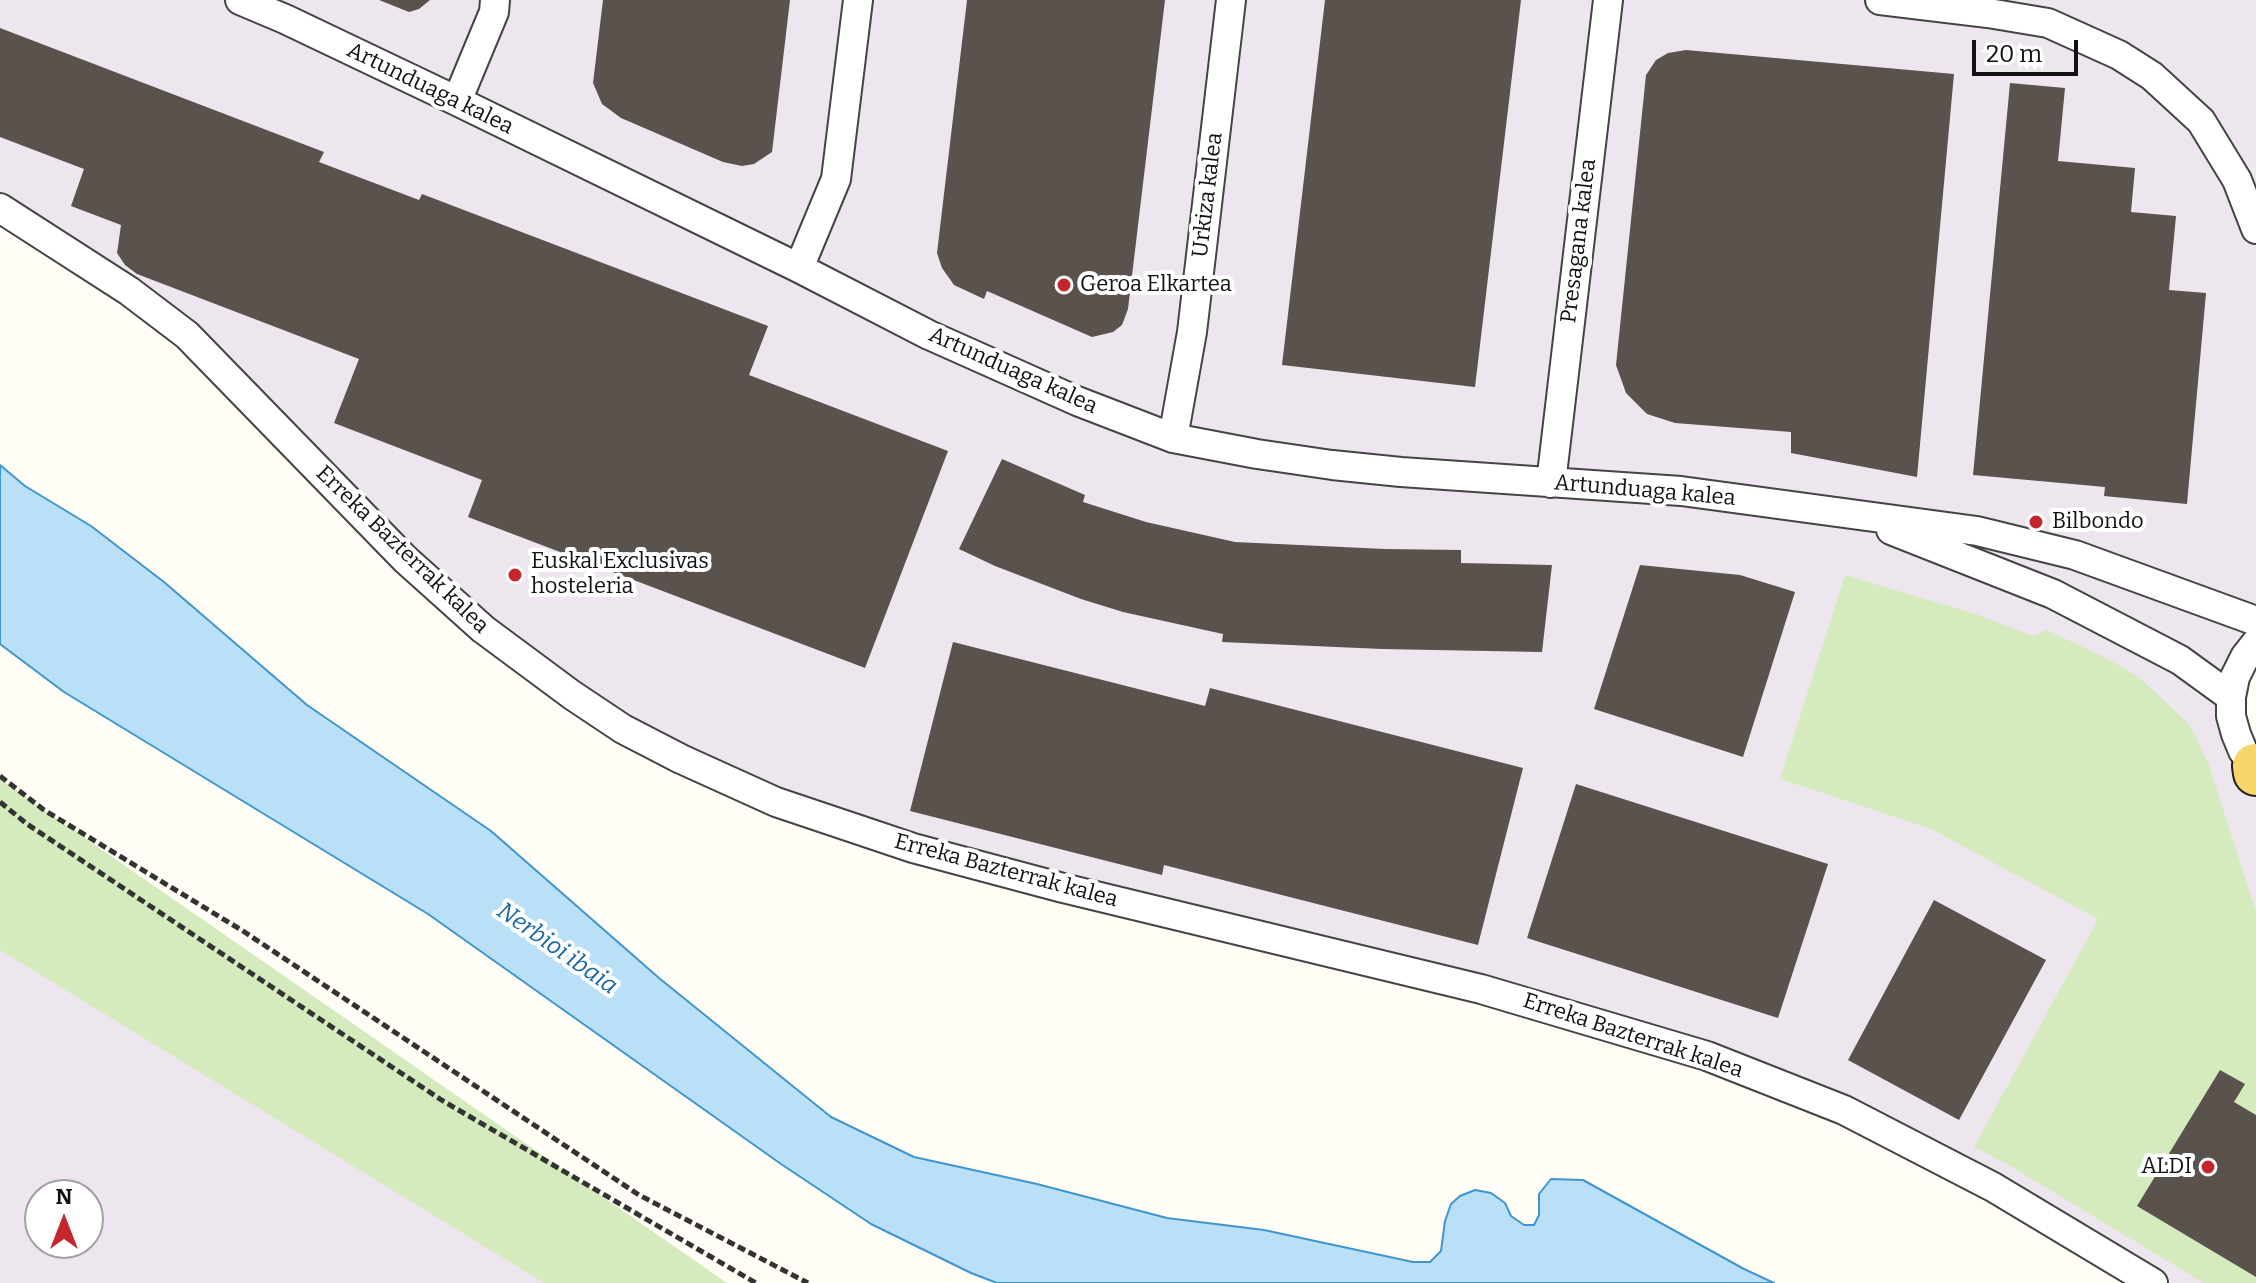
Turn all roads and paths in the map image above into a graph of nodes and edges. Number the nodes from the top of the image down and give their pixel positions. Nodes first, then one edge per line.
1 (240, 0) edge
2 (495, 0) edge
3 (858, 0) edge
4 (1231, 0) edge
5 (1608, 0) edge
6 (1880, 0) edge
7 (457, 101) junction
8 (0, 208) edge
9 (2256, 229) edge
10 (799, 268) junction
11 (1173, 438) junction
12 (1551, 483) junction
13 (1853, 515) junction
14 (2256, 621) edge
15 (2256, 643) edge
16 (2231, 697) junction
17 (2256, 769) edge
18 (0, 776) edge
19 (0, 802) edge
20 (756, 1283) edge
21 (808, 1283) edge
22 (2153, 1283) edge

1 - 7 street, Artunduaga kalea
2 - 7 street
3 - 10 street
4 - 11 street, Urkiza kalea
5 - 12 street, Presagana kalea
6 - 9 street
7 - 10 street, Artunduaga kalea
8 - 22 street, Erreka Bazterrak kalea
10 - 11 street, Artunduaga kalea
11 - 12 street, Artunduaga kalea
12 - 13 street, Artunduaga kalea
13 - 14 street, Artunduaga kalea
13 - 16 street, Artunduaga kalea
15 - 16 street
16 - 17 street
18 - 21 path
19 - 20 path

